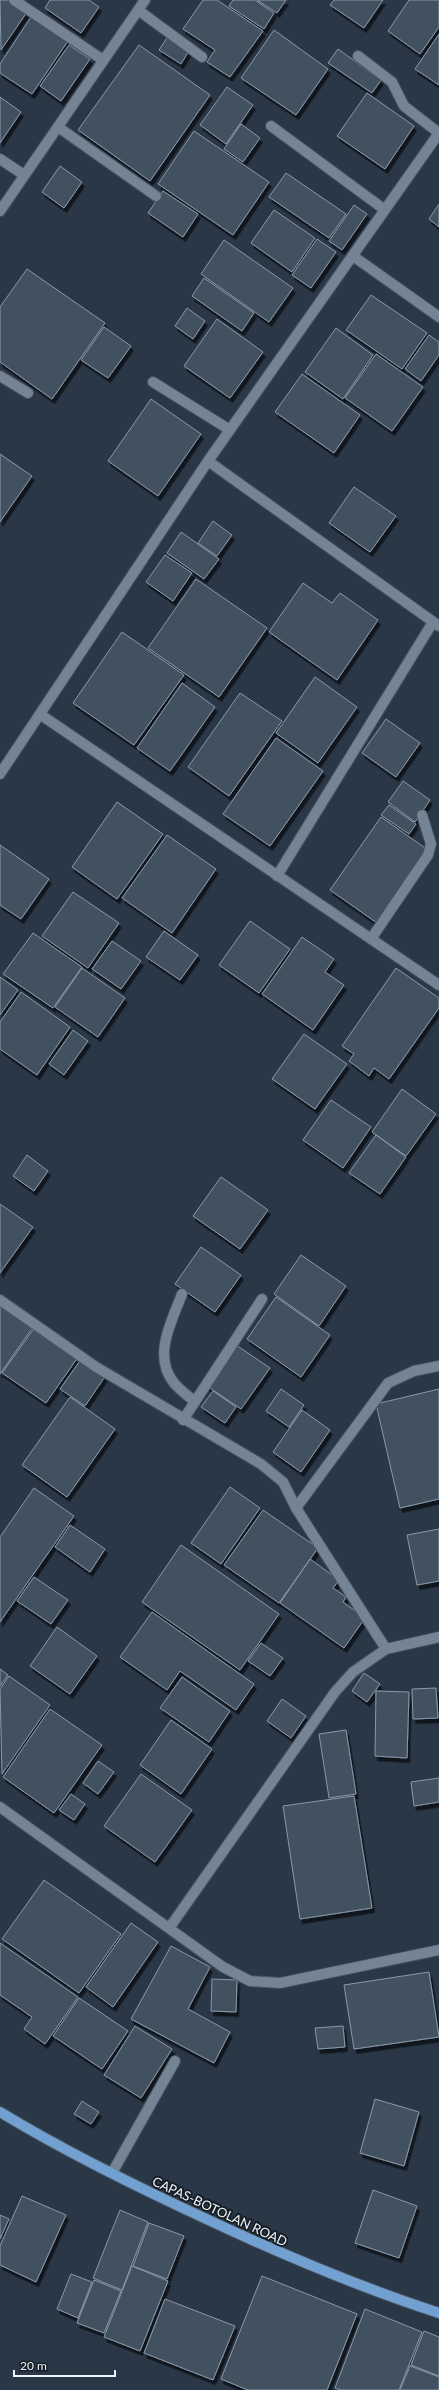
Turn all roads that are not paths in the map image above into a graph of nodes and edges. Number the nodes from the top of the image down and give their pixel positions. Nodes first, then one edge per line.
1 (14, 0) edge
2 (145, 0) edge
3 (138, 10) junction
4 (358, 56) dead end
5 (202, 57) dead end
6 (103, 60) junction
7 (272, 126) dead end
8 (58, 127) junction
9 (439, 133) edge
10 (0, 159) edge
11 (24, 176) junction
12 (156, 196) dead end
13 (385, 210) junction
14 (0, 211) edge
15 (353, 256) junction
16 (439, 317) edge
17 (0, 376) edge
18 (153, 382) dead end
19 (28, 394) dead end
20 (230, 430) junction
21 (208, 462) junction
22 (436, 624) edge
23 (41, 715) junction
24 (0, 774) edge
25 (422, 815) dead end
26 (277, 876) junction
27 (371, 939) junction
28 (439, 985) edge
29 (182, 1294) dead end
30 (0, 1300) edge
31 (262, 1300) dead end
32 (439, 1366) edge
33 (195, 1402) junction
34 (183, 1420) junction
35 (296, 1508) junction
36 (439, 1637) edge
37 (386, 1649) junction
38 (0, 1807) edge
39 (170, 1927) junction
40 (439, 1950) edge
41 (175, 2061) dead end
42 (0, 2112) edge
43 (112, 2173) junction
44 (439, 2313) edge

1 - 6 street
2 - 3 street
3 - 5 street
3 - 6 street
4 - 9 street
6 - 8 street
7 - 13 street
8 - 11 street
8 - 12 street
9 - 13 street
10 - 11 street
11 - 14 street
13 - 15 street
15 - 16 street
15 - 20 street
17 - 19 street
18 - 20 street
20 - 21 street
21 - 22 street
21 - 23 street
22 - 26 street
23 - 24 street
23 - 26 street
25 - 27 street
26 - 27 street
27 - 28 street
29 - 33 street
30 - 34 street
31 - 33 street
32 - 35 street
33 - 34 street
34 - 35 street
35 - 37 street
36 - 37 street
37 - 39 street
38 - 39 street
39 - 40 street
41 - 43 street
42 - 43 main road, CAPAS-BOTOLAN ROAD
43 - 44 main road, CAPAS-BOTOLAN ROAD

